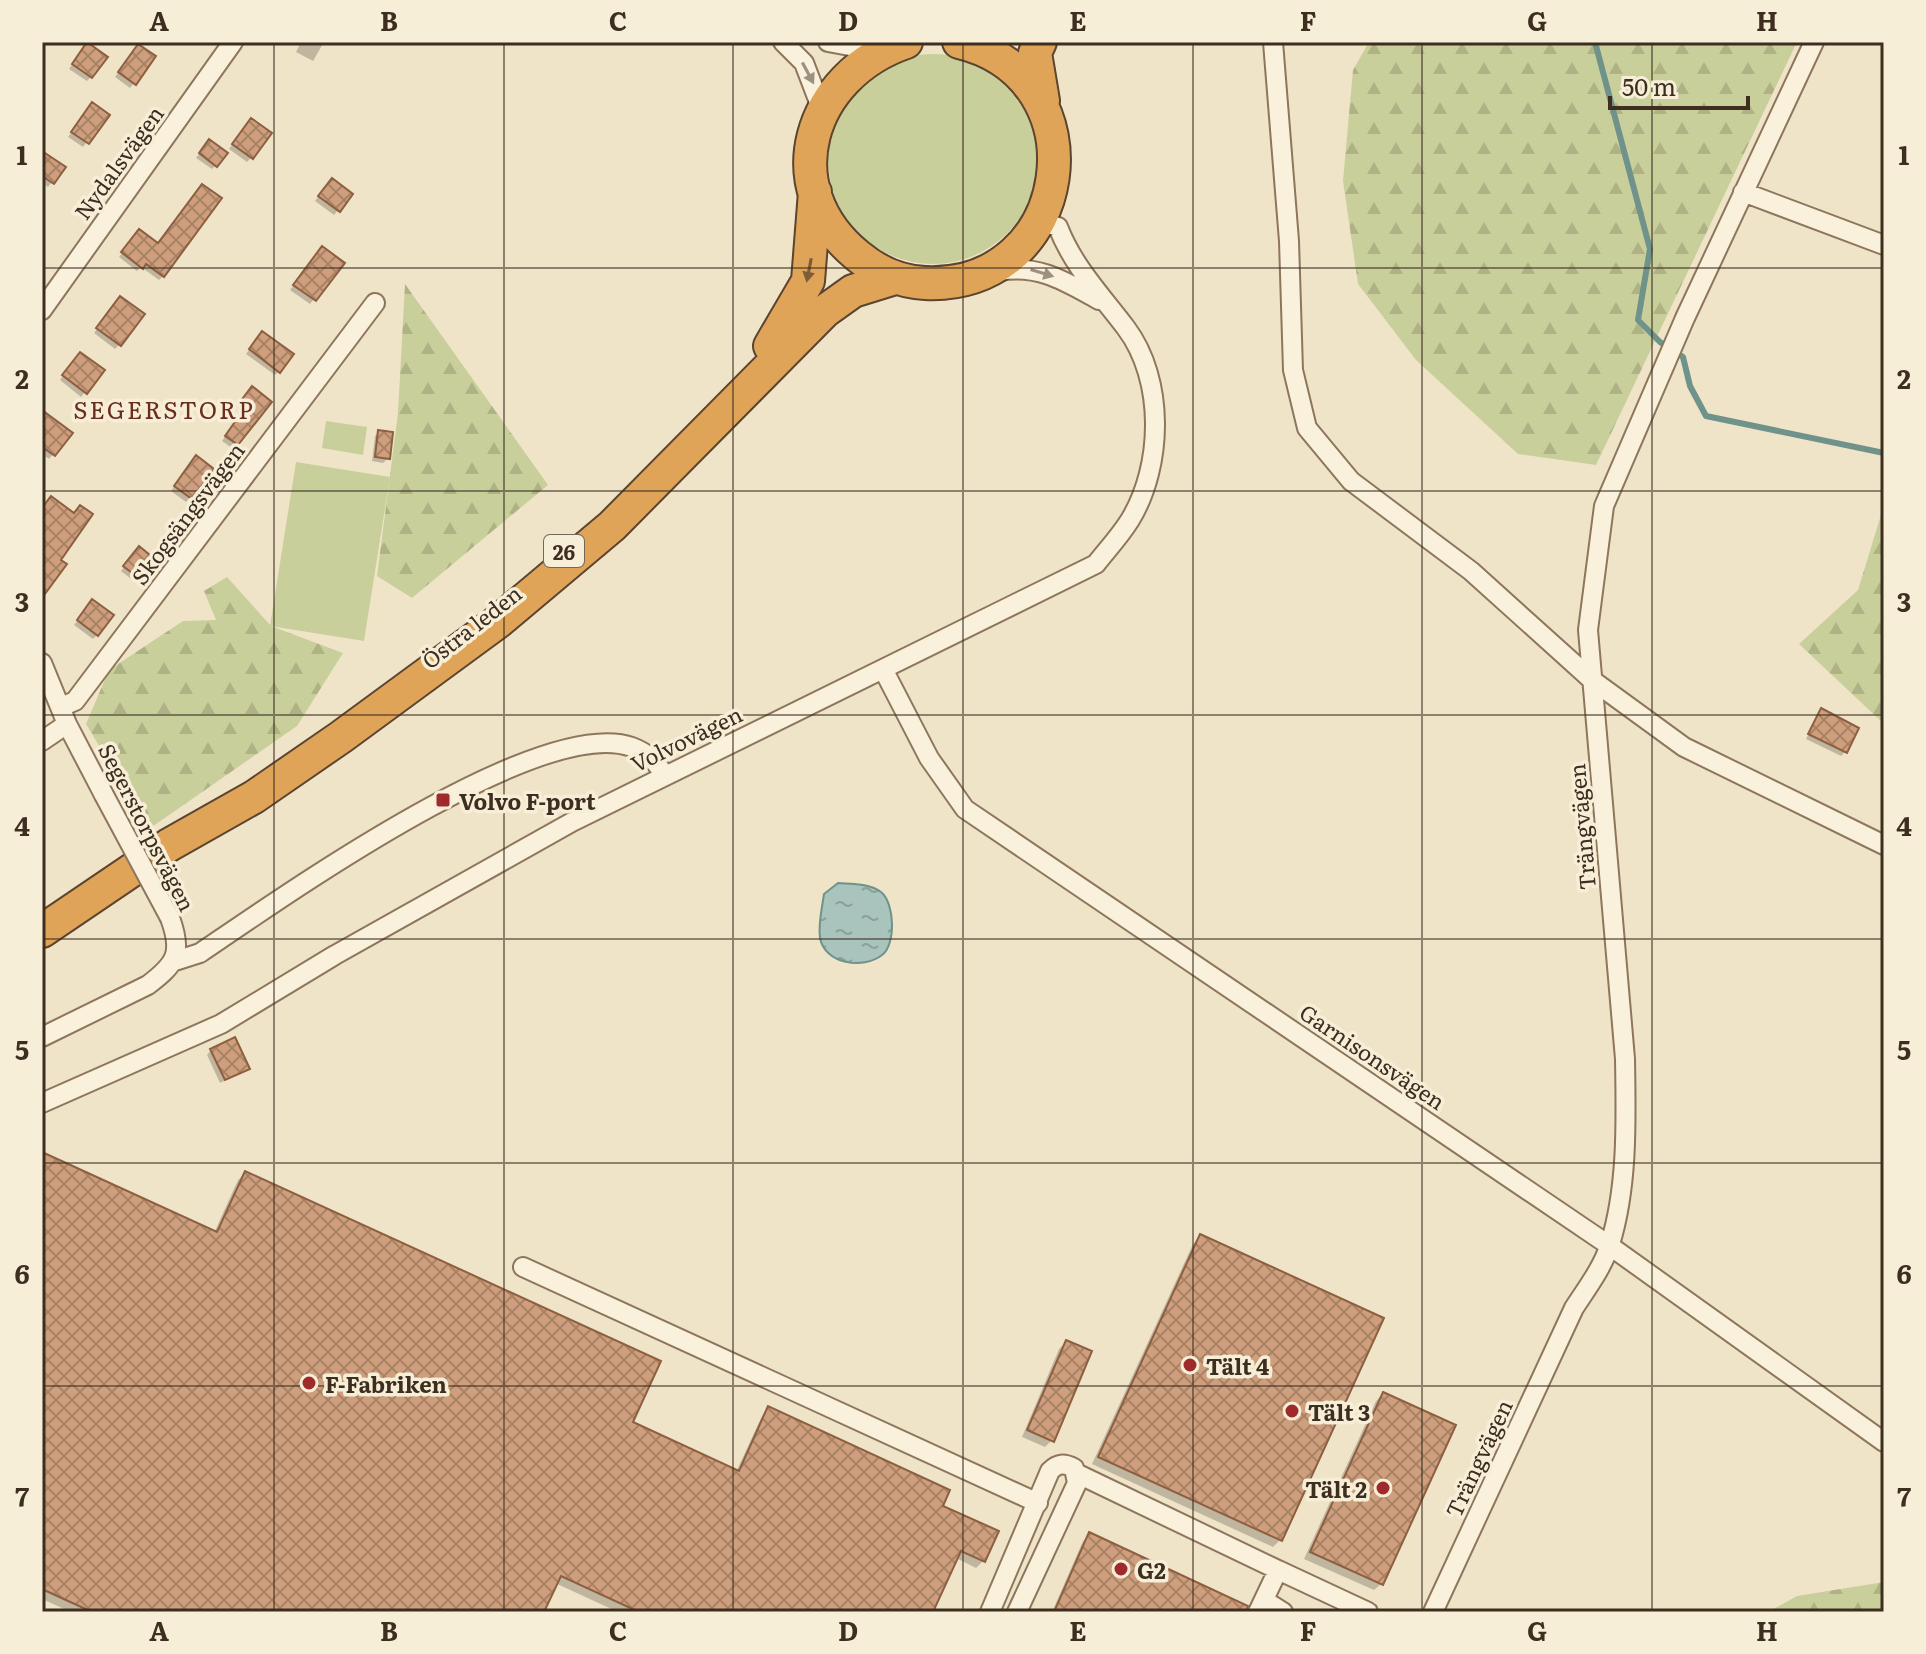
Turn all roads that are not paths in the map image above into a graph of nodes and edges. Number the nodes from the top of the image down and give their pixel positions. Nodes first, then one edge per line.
1 (233, 42) edge
2 (783, 42) edge
3 (828, 42) edge
4 (905, 42) edge
5 (962, 42) edge
6 (1040, 42) edge
7 (1273, 42) edge
8 (1814, 42) edge
9 (822, 110) junction
10 (1045, 112) junction
11 (815, 192) junction
12 (1743, 192) junction
13 (1040, 221) junction
14 (1884, 245) edge
15 (978, 275) junction
16 (895, 278) junction
17 (1101, 301) junction
18 (375, 303) dead end
19 (42, 310) edge
20 (42, 663) edge
21 (883, 669) junction
22 (1592, 680) junction
23 (64, 716) junction
24 (42, 741) edge
25 (664, 774) junction
26 (202, 826) junction
27 (1884, 845) edge
28 (42, 931) edge
29 (175, 961) junction
30 (42, 1037) edge
31 (42, 1103) edge
32 (1610, 1246) junction
33 (523, 1267) dead end
34 (1884, 1442) edge
35 (1078, 1474) junction
36 (1038, 1503) junction
37 (1278, 1570) junction
38 (1261, 1606) edge
39 (990, 1612) edge
40 (1017, 1612) edge
41 (1283, 1612) edge
42 (1368, 1612) edge
43 (1433, 1612) edge

1 - 19 street, Nydalsvägen
2 -> 9 street
3 - 4 street
4 - 9 highway, 26
5 - 10 highway, 26
6 - 10 highway, 26
7 - 22 street
8 - 12 street, Trängvägen
9 - 11 highway, 26
10 - 13 highway, 26
11 - 16 highway, 26
11 -> 26 highway, Östra leden / 26
12 - 14 street
12 - 22 street, Trängvägen
13 - 15 highway, 26
13 - 17 street
15 - 16 highway, 26
15 -> 17 street
16 - 26 highway, Östra leden / 26
17 - 21 street, Volvovägen
18 - 23 street, Skogsängsvägen
20 - 23 street, Segerstorpsvägen
21 - 25 street, Volvovägen
21 - 32 street, Garnisonsvägen
22 - 27 street
22 - 32 street, Trängvägen
23 - 24 street, Skogsängsvägen
23 - 29 street, Segerstorpsvägen, bridge
25 - 29 street
25 - 31 street, Volvovägen
26 - 28 highway, Östra leden / 26
29 - 30 street
32 - 34 street, Garnisonsvägen
32 - 43 street, Trängvägen
33 - 36 street
35 - 36 street
35 - 37 street
35 - 40 street
36 - 39 street
37 - 38 street
37 - 42 street
38 - 41 street

